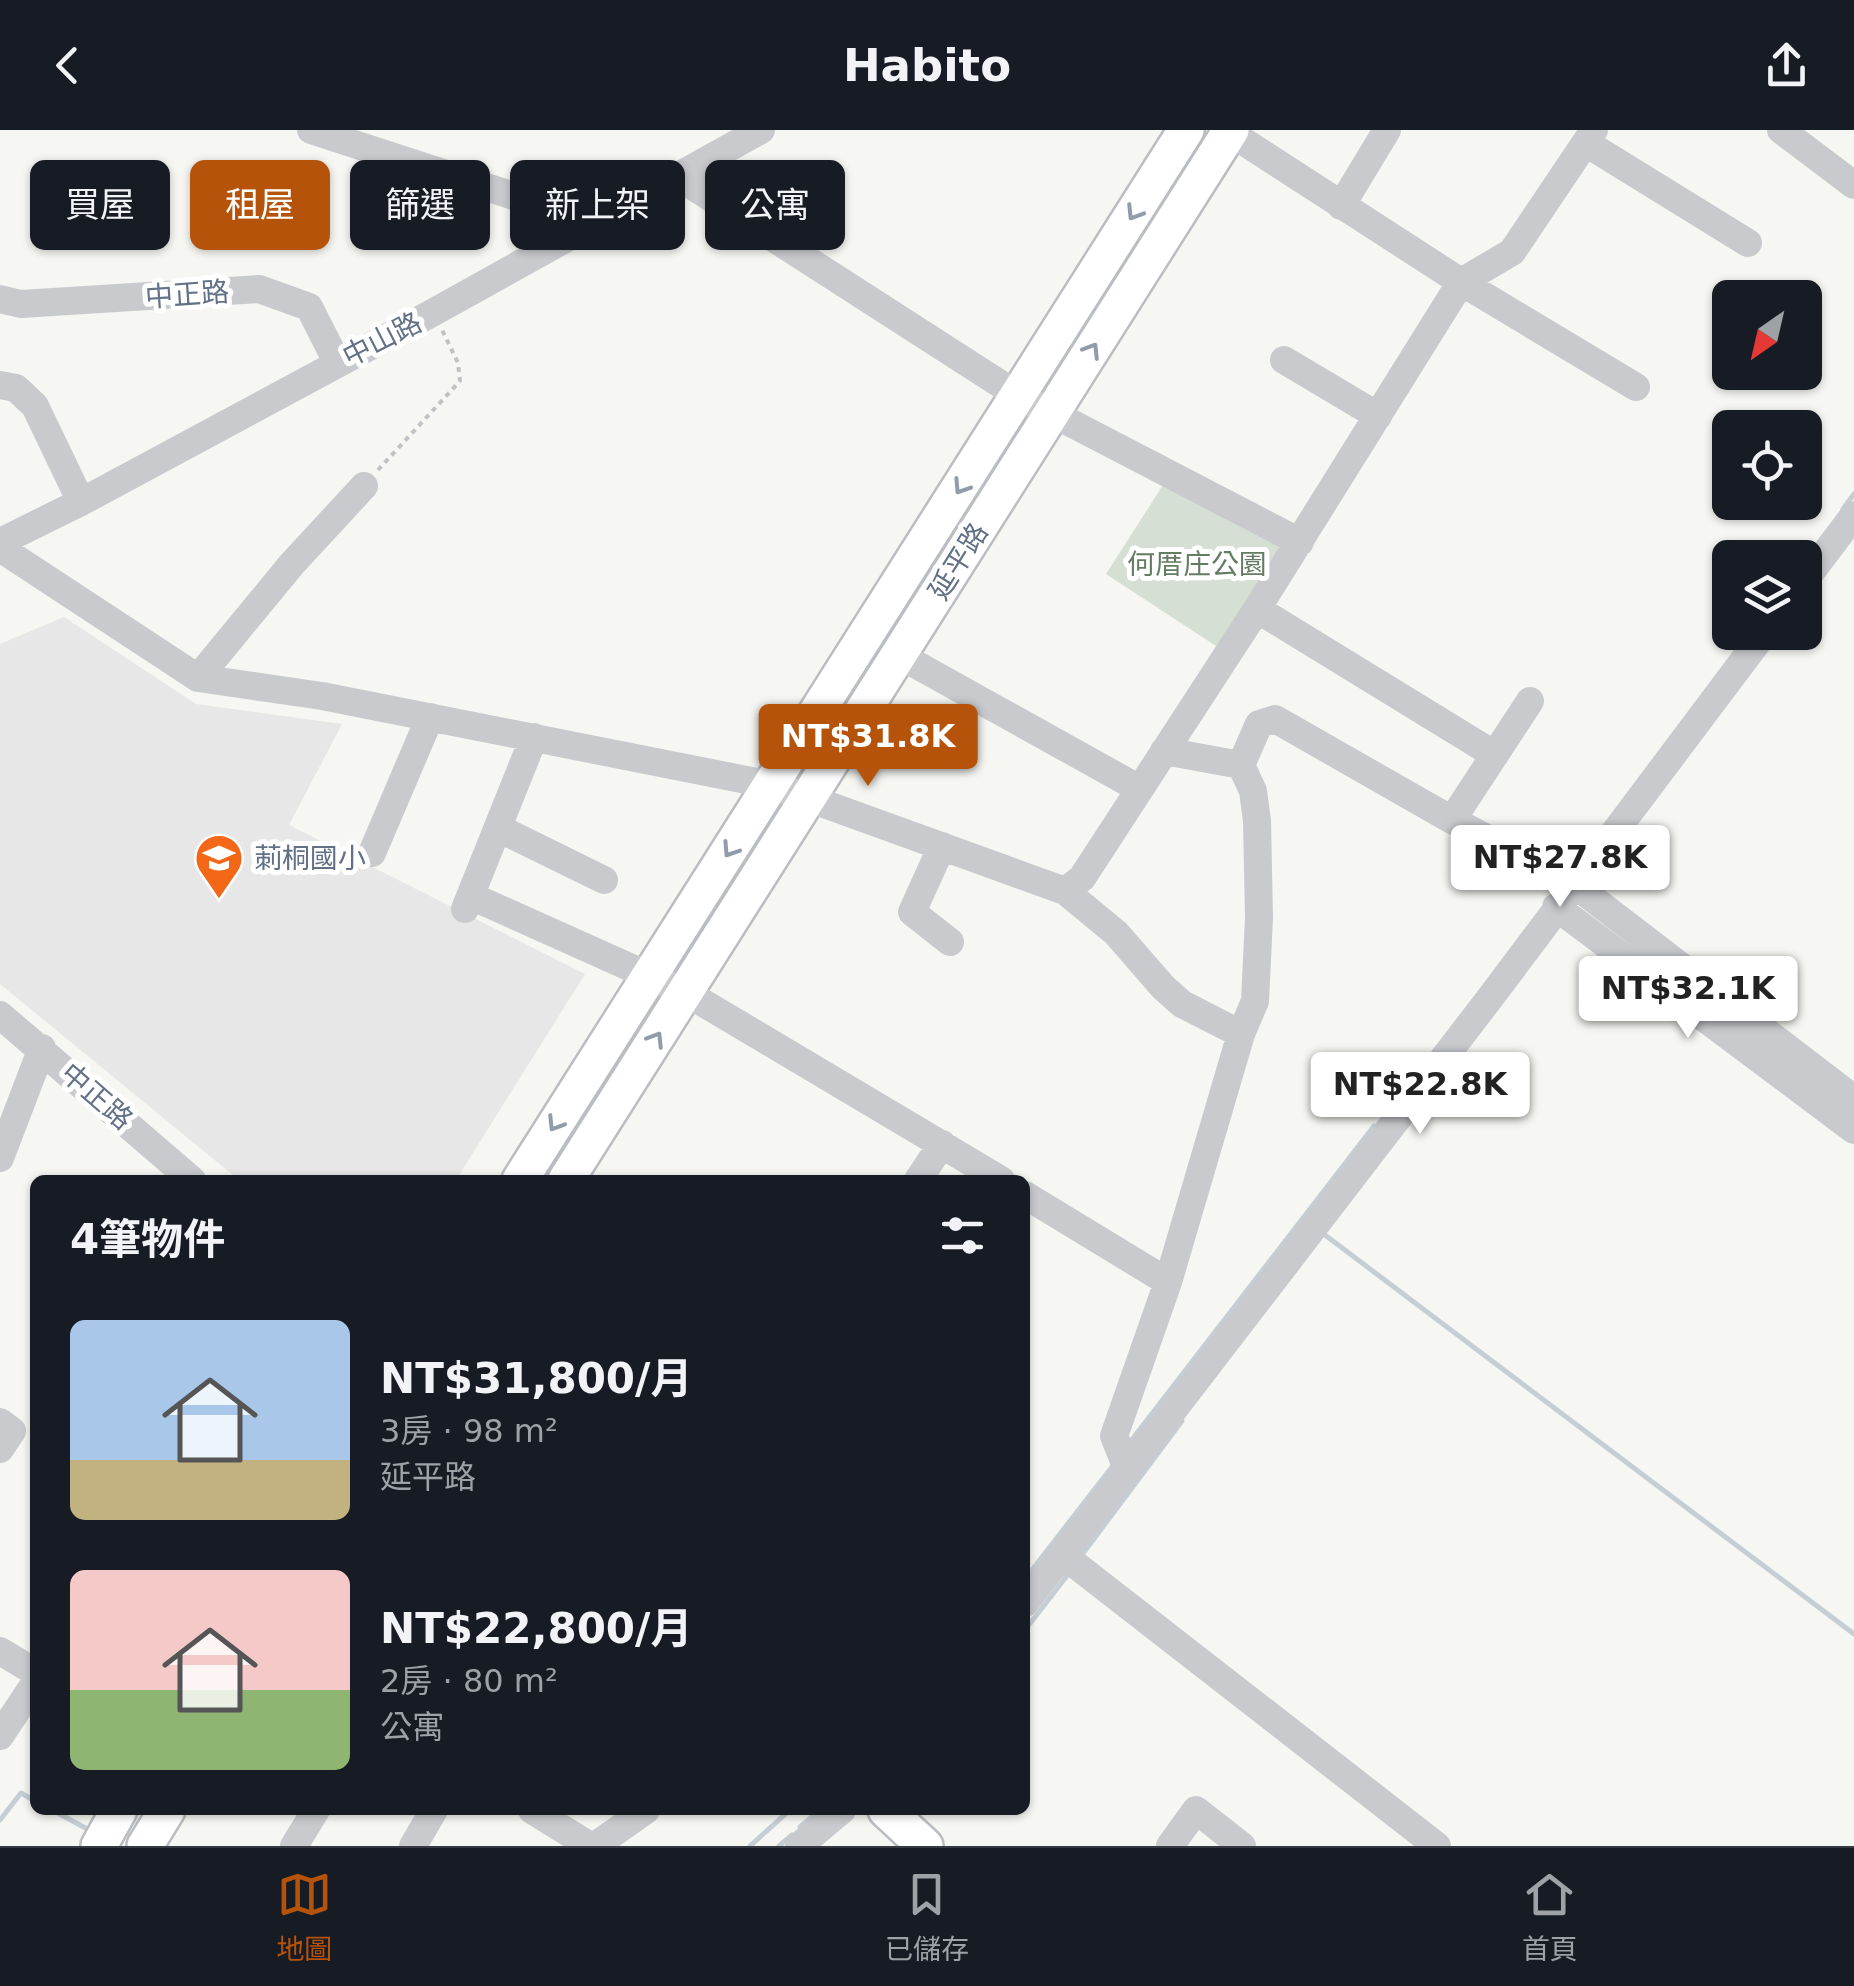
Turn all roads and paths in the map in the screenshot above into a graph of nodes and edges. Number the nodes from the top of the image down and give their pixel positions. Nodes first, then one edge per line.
1 (311, 130) edge
2 (760, 130) edge
3 (1186, 130) edge
4 (1388, 130) edge
5 (1781, 130) edge
6 (1229, 131) edge
7 (1590, 136) edge
8 (685, 171) edge
9 (685, 182) edge
10 (1854, 185) edge
11 (510, 195) edge
12 (1341, 206) junction
13 (1748, 243) dead end
14 (542, 250) edge
15 (1461, 282) junction
16 (0, 300) edge
17 (434, 312) junction
18 (1284, 360) dead end
19 (337, 362) junction
20 (0, 384) edge
21 (1636, 387) dead end
22 (1019, 396) junction
23 (1052, 414) junction
24 (1378, 416) junction
25 (364, 486) joint
26 (82, 502) junction
27 (1854, 515) edge
28 (1300, 542) junction
29 (0, 545) edge
30 (1822, 557) edge
31 (1257, 609) junction
32 (1752, 650) edge
33 (899, 655) junction
34 (198, 678) junction
35 (1530, 702) dead end
36 (430, 717) junction
37 (534, 737) junction
38 (1164, 751) junction
39 (1495, 755) junction
40 (1242, 765) junction
41 (772, 785) junction
42 (1138, 788) junction
43 (807, 797) junction
44 (1452, 820) junction
45 (498, 828) junction
46 (942, 846) junction
47 (372, 854) dead end
48 (604, 880) dead end
49 (1575, 886) junction
50 (1065, 891) junction
51 (1556, 907) junction
52 (950, 942) dead end
53 (647, 977) junction
54 (686, 992) junction
55 (0, 1015) edge
56 (1241, 1034) junction
57 (42, 1048) junction
58 (1854, 1099) edge
59 (1854, 1130) edge
60 (942, 1144) junction
61 (0, 1158) edge
62 (186, 1175) edge
63 (523, 1175) edge
64 (569, 1175) edge
65 (921, 1175) edge
66 (993, 1175) edge
67 (1030, 1198) edge
68 (1168, 1282) junction
69 (0, 1422) edge
70 (0, 1450) edge
71 (1128, 1470) junction
72 (1062, 1556) junction
73 (1030, 1596) edge
74 (0, 1650) edge
75 (30, 1669) edge
76 (30, 1691) edge
77 (0, 1736) edge
78 (117, 1815) edge
79 (163, 1815) edge
80 (313, 1815) edge
81 (431, 1815) edge
82 (543, 1815) edge
83 (639, 1815) edge
84 (836, 1815) edge
85 (891, 1815) edge
86 (99, 1846) edge
87 (145, 1846) edge
88 (294, 1846) edge
89 (413, 1846) edge
90 (593, 1846) edge
91 (800, 1846) edge
92 (925, 1846) edge
93 (1170, 1846) edge
94 (1242, 1846) edge
95 (1438, 1846) edge

1 - 11 street
2 - 8 street, 中山路
3 -> 22 main road, 延平路
4 - 12 street
5 - 10 street
6 - 12 street
23 -> 6 main road, 延平路
7 - 13 street
7 - 15 street
9 - 22 street
12 - 15 street
14 - 17 street, 中山路
15 - 21 street
15 - 24 street
16 - 19 street, 中正路
17 - 19 street, 中山路
17 - 25 path
18 - 24 street
19 - 26 street, 中山路
20 - 26 street
22 - 23 street
22 -> 41 main road, 延平路
23 - 28 street
23 - 33 main road, 延平路
24 - 28 street
25 - 34 street
26 - 29 street, 中山路
27 - 30 street
28 - 31 street
29 - 34 street
31 - 38 street
31 - 39 street
32 - 49 street
33 - 42 street
33 - 43 main road, 延平路
34 - 36 street
35 - 39 street
36 - 37 street
36 - 47 street
37 - 41 street
37 - 45 street
38 - 40 street
38 - 42 street
39 - 44 street
40 - 44 street
40 - 56 street
41 - 43 street
41 -> 53 main road, 延平路
42 - 50 street
43 - 46 street
43 - 54 main road, 延平路
44 - 49 street
45 - 48 street
45 - 53 street
46 - 50 street
46 - 52 street
49 - 51 street
49 - 58 street
50 - 56 street
51 - 59 street
51 - 71 street
53 - 54 street
53 -> 63 main road, 延平路
54 - 60 street
64 -> 54 main road, 延平路
55 - 57 street, 中正路
56 - 68 street
57 - 61 street
57 - 62 street, 中正路
60 - 65 street
60 - 66 street
67 - 68 street
68 - 71 street
69 - 70 street
71 - 72 street
72 - 73 street
72 - 95 street
74 - 75 street
76 - 77 street
78 - 86 main road
79 - 87 main road
80 - 88 street
81 - 89 street
82 - 90 street
83 - 90 street
84 - 91 street
85 - 92 main road
93 - 94 street

